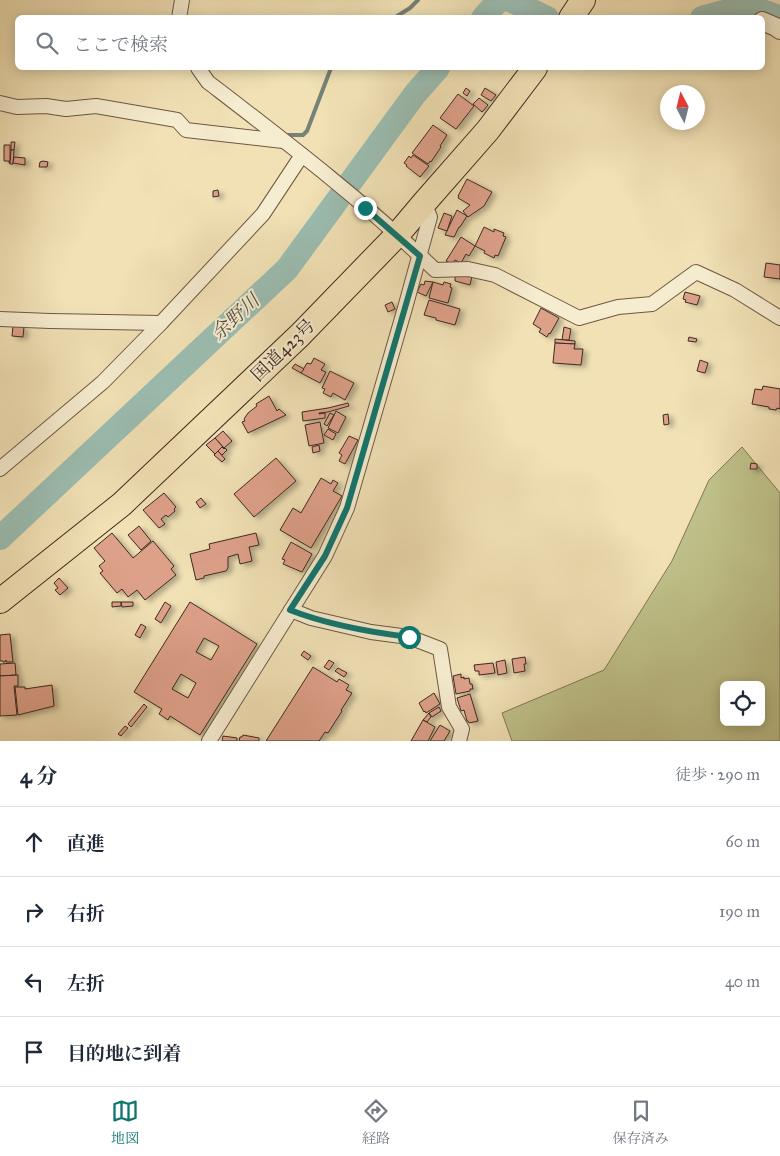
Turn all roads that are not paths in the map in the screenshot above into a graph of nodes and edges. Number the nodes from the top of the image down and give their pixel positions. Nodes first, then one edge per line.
1 (182, 0) edge
2 (583, 0) edge
3 (180, 15) edge
4 (573, 15) edge
5 (765, 22) edge
6 (780, 30) edge
7 (199, 70) edge
8 (533, 70) edge
9 (0, 103) edge
10 (284, 141) junction
11 (305, 157) junction
12 (424, 203) junction
13 (397, 236) junction
14 (420, 256) junction
15 (780, 318) edge
16 (0, 319) edge
17 (161, 323) junction
18 (0, 469) edge
19 (0, 601) edge
20 (290, 610) junction
21 (209, 741) edge
22 (459, 741) edge

1 - 3 street
2 - 4 highway
5 - 6 street
7 - 10 street
8 - 12 highway, 国道423号
9 - 10 street
10 - 11 street
11 - 13 street
11 - 17 street
12 - 13 highway, 国道423号
12 - 14 street
13 - 14 street
13 - 19 highway, 国道423号
14 - 15 street
14 - 20 street
16 - 17 street
17 - 18 street
20 - 21 street
20 - 22 street

